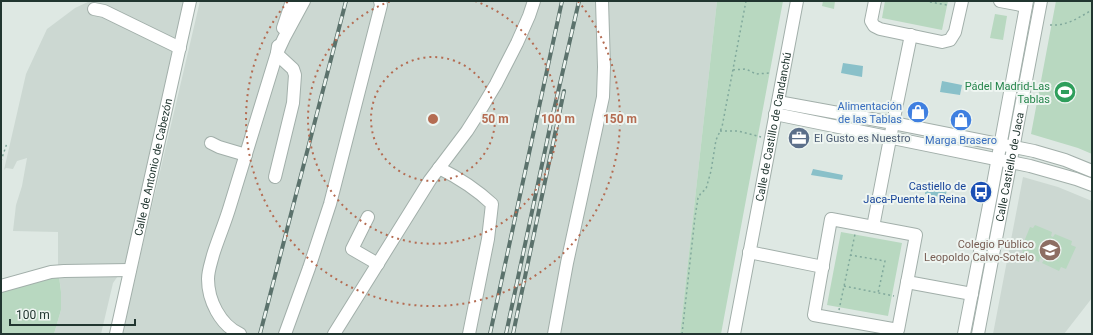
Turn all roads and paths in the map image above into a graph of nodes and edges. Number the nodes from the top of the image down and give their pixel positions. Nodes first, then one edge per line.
1 (190, 1) edge
2 (292, 1) edge
3 (304, 1) edge
4 (380, 1) edge
5 (534, 1) edge
6 (602, 1) edge
7 (746, 1) edge
8 (797, 1) edge
9 (875, 1) edge
10 (925, 1) edge
11 (962, 1) edge
12 (1000, 1) edge
13 (1041, 1) edge
14 (931, 2) edge
15 (1026, 4) edge
16 (947, 5) dead end
17 (94, 9) dead end
18 (1092, 10) edge
19 (1050, 25) dead end
20 (911, 35) junction
21 (180, 48) junction
22 (277, 53) junction
23 (732, 70) junction
24 (770, 73) dead end
25 (778, 102) junction
26 (776, 114) junction
27 (893, 123) junction
28 (720, 131) junction
29 (761, 137) dead end
30 (890, 138) junction
31 (211, 142) dead end
32 (7, 143) dead end
33 (1000, 144) junction
34 (1014, 147) junction
35 (246, 155) junction
36 (997, 159) junction
37 (1, 161) edge
38 (1011, 162) junction
39 (439, 168) junction
40 (1092, 171) edge
41 (275, 177) dead end
42 (1092, 185) edge
43 (368, 217) dead end
44 (857, 224) junction
45 (874, 227) junction
46 (749, 252) junction
47 (850, 254) junction
48 (378, 264) junction
49 (823, 267) junction
50 (130, 270) junction
51 (907, 282) junction
52 (1, 286) edge
53 (844, 286) junction
54 (878, 293) junction
55 (972, 294) junction
56 (904, 298) junction
57 (837, 319) junction
58 (854, 328) edge
59 (116, 334) edge
60 (240, 334) edge
61 (285, 334) edge
62 (334, 334) edge
63 (469, 334) edge
64 (554, 334) edge
65 (682, 334) edge
66 (734, 334) edge
67 (964, 334) edge
68 (978, 334) edge

1 - 21 street, Calle de Antonio de Cabezón
2 - 22 street
3 - 22 street
4 - 61 street
5 - 39 street
6 - 64 street
7 - 23 path
8 - 25 street, Calle de Castillo de Candanchú
9 - 20 street
10 - 14 path
11 - 20 street
12 - 15 street
13 - 34 street, Calle Castiello de Jaca
14 - 16 path
15 - 33 street, Calle Castiello de Jaca
17 - 21 street
18 - 19 path
20 - 27 street
21 - 50 street, Calle de Antonio de Cabezón
22 - 35 street
22 - 41 street
23 - 24 path
23 - 28 path
25 - 26 street, Calle de Castillo de Candanchú
25 - 27 street
26 - 30 street
26 - 46 street, Calle de Castillo de Candanchú
27 - 30 street
27 - 33 street
28 - 29 path
28 - 65 path
30 - 36 street
30 - 45 street
31 - 35 street
32 - 37 path
33 - 34 street
33 - 36 street, Calle Castiello de Jaca
34 - 38 street, Calle Castiello de Jaca
34 - 40 street
35 - 60 street
36 - 38 street
36 - 55 street, Calle Castiello de Jaca
38 - 42 street
38 - 68 street, Calle Castiello de Jaca
39 - 48 street
39 - 63 street
43 - 48 street
44 - 45 street
44 - 47 path
44 - 49 street
45 - 51 street
46 - 49 street
46 - 66 street, Calle de Castillo de Candanchú
47 - 53 path
47 - 54 path
48 - 62 street
49 - 57 street
50 - 52 street
50 - 59 street, Calle de Antonio de Cabezón
51 - 55 street
51 - 56 street
53 - 54 path
53 - 57 path
54 - 56 path
55 - 67 street, Calle Castiello de Jaca
56 - 58 street
57 - 58 street

